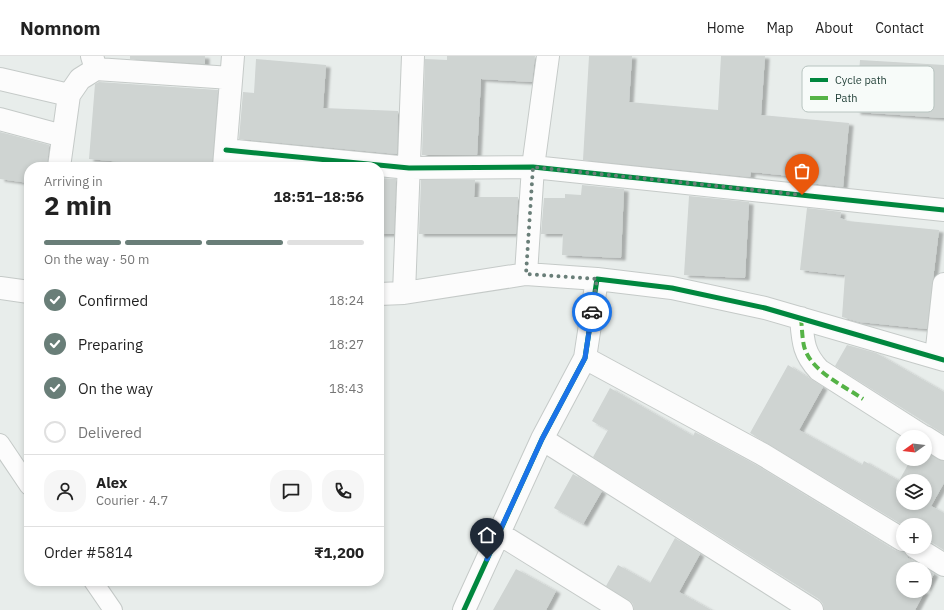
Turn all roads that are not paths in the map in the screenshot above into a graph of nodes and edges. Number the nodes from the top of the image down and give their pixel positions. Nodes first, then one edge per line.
1 (233, 56) edge
2 (413, 56) edge
3 (548, 56) edge
4 (94, 63) edge
5 (231, 78) junction
6 (0, 79) edge
7 (69, 95) junction
8 (0, 119) edge
9 (63, 136) junction
10 (225, 158) edge
11 (60, 162) edge
12 (299, 162) edge
13 (384, 167) edge
14 (533, 167) junction
15 (409, 168) junction
16 (944, 210) edge
17 (526, 274) junction
18 (597, 279) junction
19 (944, 284) edge
20 (0, 288) edge
21 (24, 291) edge
22 (404, 293) junction
23 (384, 294) edge
24 (801, 318) junction
25 (585, 358) junction
26 (940, 358) edge
27 (914, 430) edge
28 (542, 439) junction
29 (932, 441) edge
30 (0, 443) edge
31 (944, 449) edge
32 (24, 479) edge
33 (498, 533) junction
34 (896, 536) edge
35 (927, 554) edge
36 (944, 564) edge
37 (97, 586) edge
38 (113, 610) edge
39 (464, 610) edge
40 (622, 610) edge
41 (812, 610) edge

1 - 5 street
2 - 15 street
3 - 14 street
4 - 5 street
4 - 7 street
5 - 10 street
6 - 7 street
7 - 9 street
8 - 9 street
9 - 11 street
10 - 12 street
13 - 15 street
14 - 15 street
14 - 16 street
14 - 17 street
15 - 22 street
17 - 18 street
17 - 22 street
18 - 24 street
18 - 25 street
19 - 26 street
20 - 21 street
22 - 23 street
24 - 26 street
24 - 27 street
25 - 28 street
25 - 34 street
28 - 33 street
28 - 41 street
29 - 31 street
30 - 32 lane
33 - 39 street
33 - 40 street
35 - 36 street
37 - 38 lane

